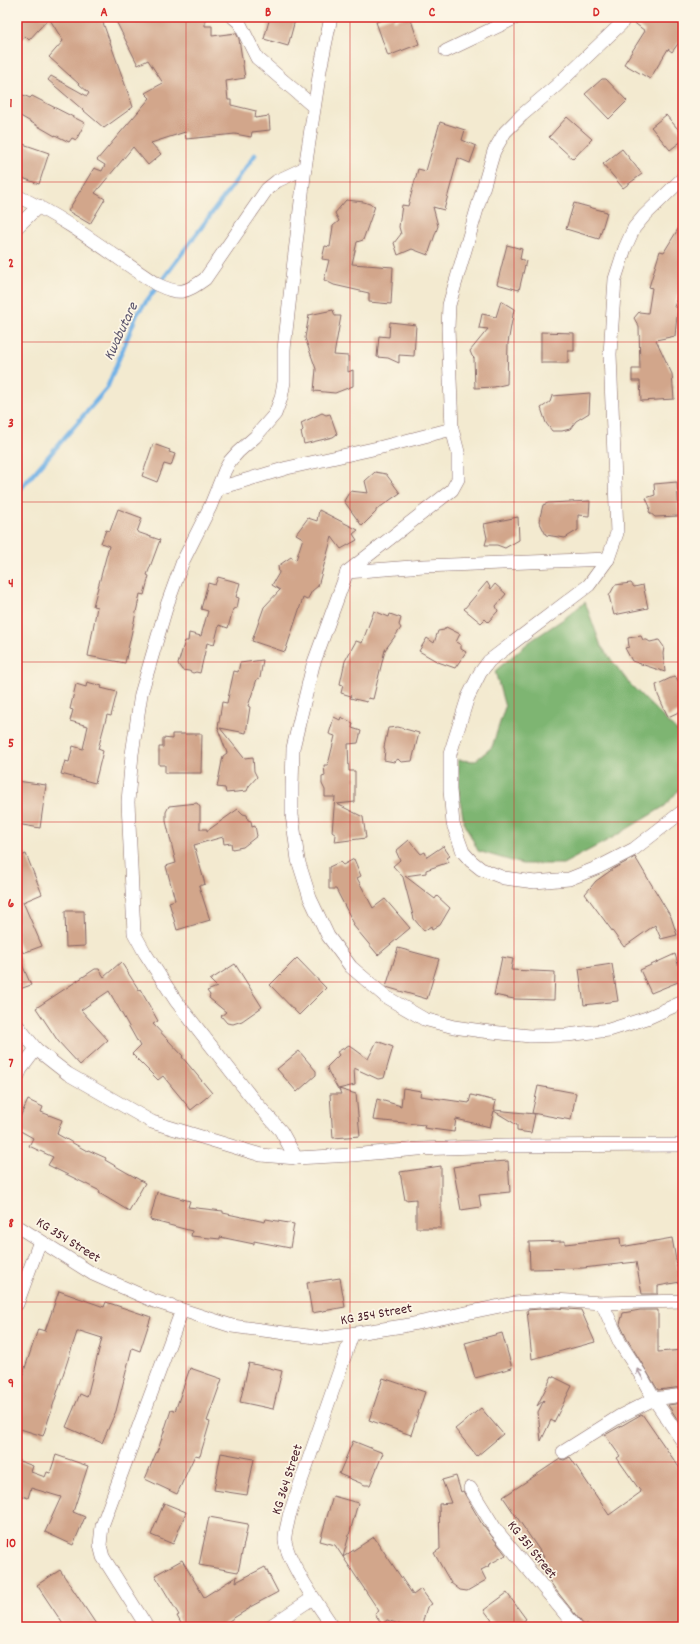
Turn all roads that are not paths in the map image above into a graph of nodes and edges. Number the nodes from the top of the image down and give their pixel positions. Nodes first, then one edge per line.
1 (233, 17) edge
2 (331, 17) edge
3 (517, 17) edge
4 (625, 17) edge
5 (446, 51) dead end
6 (314, 107) junction
7 (305, 168) junction
8 (683, 178) edge
9 (17, 196) edge
10 (39, 206) junction
11 (17, 227) edge
12 (452, 429) junction
13 (219, 488) junction
14 (608, 559) junction
15 (348, 572) junction
16 (683, 811) edge
17 (683, 1002) edge
18 (17, 1026) edge
19 (36, 1049) junction
20 (17, 1078) edge
21 (683, 1145) edge
22 (296, 1158) junction
23 (17, 1226) edge
24 (40, 1241) junction
25 (683, 1301) edge
26 (602, 1303) junction
27 (17, 1304) edge
28 (182, 1310) junction
29 (352, 1335) junction
30 (683, 1394) edge
31 (654, 1399) junction
32 (683, 1442) edge
33 (563, 1452) dead end
34 (470, 1488) dead end
35 (313, 1598) junction
36 (148, 1627) edge
37 (269, 1627) edge
38 (333, 1627) edge
39 (576, 1627) edge

1 - 6 street
2 - 6 street
3 - 5 street
4 - 12 street
6 - 7 street
7 - 10 street
7 - 13 street
8 - 14 street
9 - 10 street
10 - 11 street
12 - 13 street
12 - 15 street
13 - 22 street
14 - 15 street
14 - 16 street
15 - 17 street
18 - 19 street
19 - 20 street
19 - 22 street
21 - 22 street
23 - 24 street, KG 354 Street
24 - 27 street
24 - 28 street, KG 354 Street
25 - 26 street, KG 354 Street
26 - 29 street, KG 354 Street
31 -> 26 street
28 - 29 street, KG 354 Street
28 - 36 street
29 - 35 street, KG 364 Street
30 - 31 street
31 - 32 street
31 - 33 street
34 - 39 street, KG 351 Street
35 - 37 street
35 - 38 street, KG 364 Street

